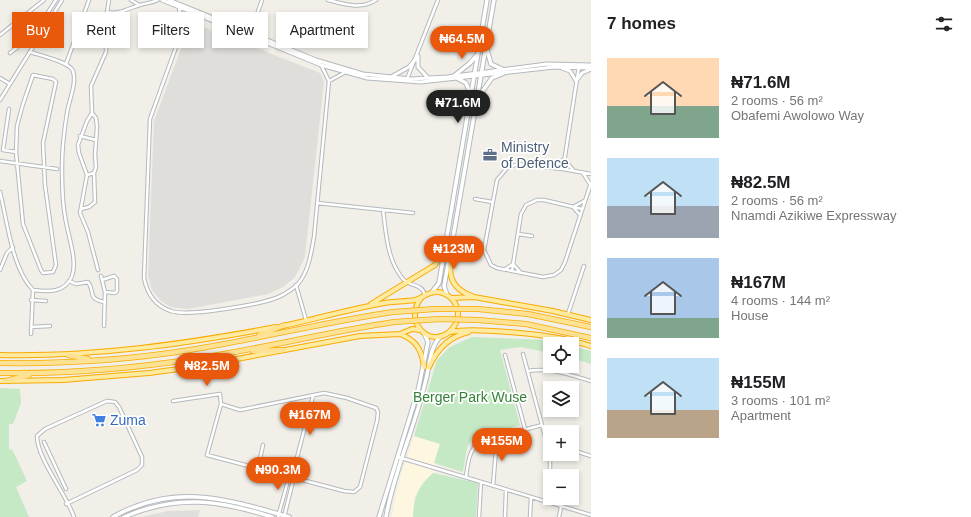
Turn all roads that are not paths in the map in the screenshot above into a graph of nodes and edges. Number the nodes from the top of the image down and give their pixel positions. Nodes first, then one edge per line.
1 (44, 0) edge
2 (56, 0) edge
3 (62, 0) edge
4 (89, 0) edge
5 (109, 0) edge
6 (131, 0) edge
7 (158, 0) edge
8 (162, 0) edge
9 (170, 0) edge
10 (262, 0) edge
11 (328, 0) edge
12 (376, 0) edge
13 (438, 0) edge
14 (487, 0) edge
15 (494, 0) edge
16 (139, 5) junction
17 (180, 8) junction
18 (189, 10) junction
19 (48, 12) edge
20 (54, 12) edge
21 (107, 12) joint
22 (181, 12) edge
23 (193, 12) edge
24 (258, 12) edge
25 (212, 19) edge
26 (0, 35) edge
27 (268, 41) edge
28 (268, 43) edge
29 (486, 47) junction
30 (16, 48) edge
31 (32, 48) edge
32 (106, 48) edge
33 (175, 48) edge
34 (30, 52) junction
35 (478, 52) junction
36 (10, 53) dead end
37 (418, 56) junction
38 (66, 64) junction
39 (321, 65) junction
40 (579, 65) junction
41 (560, 67) junction
42 (591, 67) edge
43 (503, 71) junction
44 (344, 72) junction
45 (482, 73) junction
46 (475, 74) junction
47 (455, 77) junction
48 (0, 78) edge
49 (390, 78) junction
50 (428, 78) junction
51 (329, 80) junction
52 (407, 80) junction
53 (576, 81) junction
54 (10, 84) junction
55 (471, 96) junction
56 (0, 100) edge
57 (477, 100) junction
58 (9, 109) dead end
59 (92, 113) junction
60 (80, 136) junction
61 (96, 140) junction
62 (16, 152) junction
63 (564, 159) junction
64 (0, 161) edge
65 (17, 163) junction
66 (44, 168) junction
67 (553, 168) junction
68 (563, 169) junction
69 (57, 170) dead end
70 (574, 171) junction
71 (94, 173) junction
72 (583, 173) junction
73 (591, 174) edge
74 (87, 175) junction
75 (591, 184) edge
76 (0, 192) edge
77 (475, 199) dead end
78 (584, 201) junction
79 (492, 202) junction
80 (317, 203) junction
81 (573, 207) junction
82 (81, 209) junction
83 (582, 209) junction
84 (383, 210) junction
85 (413, 213) dead end
86 (580, 215) junction
87 (518, 234) junction
88 (532, 236) dead end
89 (13, 247) junction
90 (451, 248) junction
91 (444, 251) junction
92 (513, 264) junction
93 (584, 266) dead end
94 (0, 270) edge
95 (98, 270) dead end
96 (504, 270) junction
97 (512, 272) junction
98 (521, 273) junction
99 (100, 276) dead end
100 (102, 280) junction
101 (69, 281) junction
102 (408, 282) junction
103 (296, 285) junction
104 (33, 290) junction
105 (105, 292) junction
106 (431, 292) junction
107 (447, 295) junction
108 (423, 296) junction
109 (474, 297) junction
110 (452, 298) junction
111 (31, 300) junction
112 (46, 301) dead end
113 (104, 302) junction
114 (362, 307) junction
115 (568, 314) junction
116 (306, 320) junction
117 (591, 320) edge
118 (285, 325) junction
119 (50, 326) dead end
120 (104, 326) dead end
121 (31, 327) junction
122 (591, 327) edge
123 (479, 330) junction
124 (423, 332) junction
125 (449, 332) junction
126 (30, 334) dead end
127 (400, 334) junction
128 (441, 336) junction
129 (591, 338) edge
130 (246, 340) junction
131 (591, 346) edge
132 (283, 350) junction
133 (239, 351) junction
134 (523, 354) dead end
135 (0, 355) edge
136 (68, 355) junction
137 (505, 355) dead end
138 (95, 361) junction
139 (0, 363) edge
140 (424, 367) junction
141 (429, 367) junction
142 (528, 372) junction
143 (0, 373) edge
144 (36, 373) junction
145 (0, 381) edge
146 (6, 381) junction
147 (591, 381) edge
148 (314, 396) junction
149 (173, 401) dead end
150 (221, 404) junction
151 (542, 425) junction
152 (543, 428) edge
153 (525, 429) junction
154 (497, 436) junction
155 (44, 442) dead end
156 (263, 445) dead end
157 (48, 450) junction
158 (579, 452) edge
159 (42, 453) junction
160 (591, 456) edge
161 (398, 457) junction
162 (403, 459) junction
163 (258, 468) junction
164 (293, 473) junction
165 (289, 477) junction
166 (466, 477) junction
167 (294, 478) junction
168 (62, 481) junction
169 (481, 482) junction
170 (56, 484) junction
171 (493, 486) junction
172 (66, 489) dead end
173 (506, 490) junction
174 (531, 497) junction
175 (543, 500) edge
176 (66, 504) junction
177 (559, 505) edge
178 (562, 506) junction
179 (73, 515) edge
180 (591, 515) edge
181 (278, 516) edge
182 (284, 516) edge
183 (78, 517) edge
184 (113, 517) edge
185 (124, 517) edge
186 (272, 517) edge
187 (289, 517) edge
188 (379, 517) edge
189 (386, 517) edge
190 (479, 517) edge
191 (505, 517) edge
192 (530, 517) edge
193 (559, 517) edge

1 - 26 street
2 - 19 street
3 - 20 street
4 - 38 street
5 - 21 street
6 - 16 street
7 - 16 street
8 - 17 street
9 - 18 street
10 - 24 street
11 - 12 street
13 - 37 street
14 - 35 main road
15 - 29 main road
16 - 21 street
17 - 18 street
17 - 22 street
18 - 23 street
18 - 25 street
27 - 49 street
28 - 39 street
29 - 43 main road
29 - 45 main road
30 - 36 street
31 - 34 street
32 - 59 street
33 - 103 street
34 - 38 street
34 - 54 street
35 - 46 main road
35 - 47 main road
37 - 49 street
37 - 50 street
37 - 52 street
38 - 101 street
39 - 44 street
39 - 51 street
40 - 41 street
40 - 42 street
40 - 43 street
40 - 53 street
41 - 43 street
41 - 53 street
42 - 53 street
43 - 45 street
43 - 57 main road
44 - 51 street
44 - 52 street
45 - 46 street
45 - 57 main road
46 - 47 street
46 - 55 main road
47 - 50 street
47 - 52 street
47 - 55 main road
48 - 54 street
49 - 52 street
50 - 52 street
51 - 80 street
53 - 63 street
54 - 56 street
55 - 91 main road
57 - 90 main road
58 - 62 street
59 - 60 street
59 - 61 street
60 - 61 street
60 - 74 street
61 - 71 street
62 - 65 street
62 - 66 street
63 - 67 street
63 - 68 street
63 - 70 street
64 - 65 street
65 - 66 street
65 - 66 street
66 - 69 street
67 - 68 street
67 - 79 street
68 - 70 street
70 - 72 street
71 - 74 street
71 - 82 street
72 - 73 street
72 - 75 street
74 - 82 street
75 - 78 street
76 - 89 street
77 - 79 street
78 - 81 street
78 - 83 street
79 - 96 street
80 - 84 street
80 - 103 street
81 - 83 street
81 - 86 street
81 - 87 street
82 - 95 street
83 - 86 street
84 - 85 street
84 - 102 street
86 - 98 street
87 - 88 street
87 - 92 street
89 - 94 street
89 - 104 street
90 - 107 main road
90 - 109 highway
91 - 102 highway
91 - 106 main road
92 - 96 street
92 - 97 street
92 - 98 street
93 - 115 street
96 - 97 street
97 - 98 street
99 - 100 street
100 - 105 street
100 - 105 street
101 - 104 street
101 - 113 street
102 - 108 street
102 - 114 highway
103 - 116 street
104 - 111 street
105 - 113 street
106 - 107 highway
106 - 108 highway
107 - 110 highway
108 - 114 highway
108 - 124 highway
109 - 110 highway
109 - 115 highway
110 - 125 highway
111 - 112 street
111 - 121 street
113 - 120 street
114 - 116 highway
115 - 117 highway
116 - 118 highway
118 - 130 highway
118 - 136 highway
119 - 121 street
121 - 126 street
122 - 130 highway, bridge
123 - 125 highway
123 - 131 highway
123 - 141 highway
124 - 127 highway
124 - 128 highway
124 - 140 main road
125 - 128 highway
127 - 132 highway
127 - 140 highway
128 - 141 main road
129 - 133 highway, bridge
130 - 138 highway
132 - 133 highway
132 - 146 highway
133 - 144 highway
134 - 142 street
135 - 136 highway
136 - 138 highway
137 - 153 street
138 - 139 highway
140 - 161 main road
141 - 162 main road
142 - 147 street
142 - 151 street
143 - 144 highway
144 - 146 highway
145 - 146 highway
148 - 150 street
148 - 164 street
148 - 167 street
149 - 150 street
150 - 163 street
151 - 152 street
151 - 153 street
153 - 154 street
154 - 166 street
154 - 171 street
155 - 157 street
156 - 163 street
157 - 159 street
157 - 168 street
158 - 160 street
159 - 170 street
159 - 176 street
161 - 162 street
161 - 188 main road
162 - 166 street
162 - 189 main road
163 - 165 street
164 - 165 street
164 - 167 street
165 - 167 street
165 - 181 street
166 - 169 street
167 - 182 street
168 - 170 street
168 - 172 street
169 - 171 street
169 - 190 street
170 - 176 street
171 - 173 street
173 - 174 street
173 - 191 street
174 - 175 street
174 - 192 street
176 - 179 street
177 - 178 street
178 - 180 street
178 - 193 street
179 - 183 street
181 - 182 main road
181 - 184 main road
182 - 187 main road
185 - 186 main road

